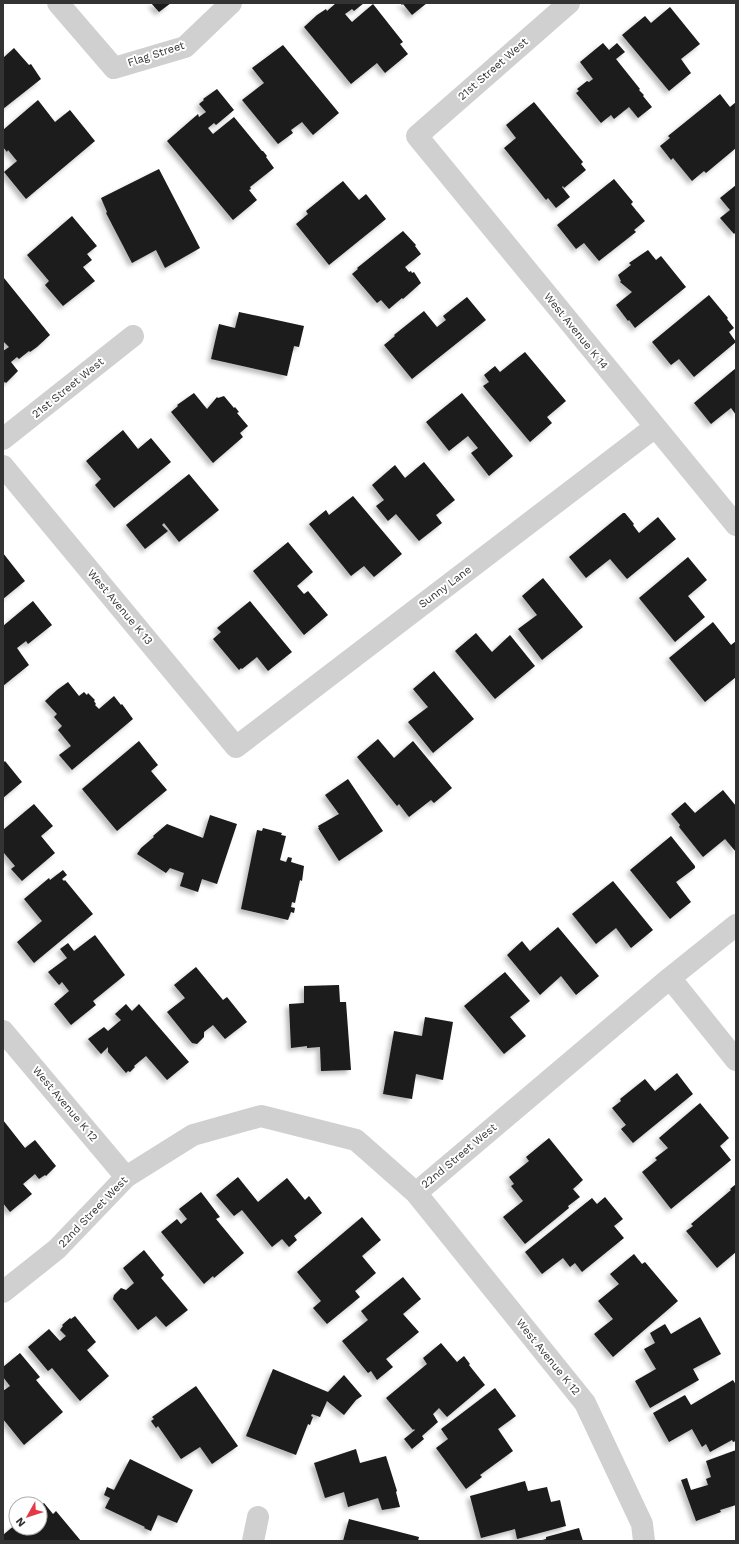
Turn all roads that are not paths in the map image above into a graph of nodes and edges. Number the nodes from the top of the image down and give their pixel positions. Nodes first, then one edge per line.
1 (58, 3) edge
2 (231, 3) edge
3 (569, 3) edge
4 (417, 136) joint
5 (133, 336) dead end
6 (655, 427) junction
7 (3, 439) edge
8 (3, 466) edge
9 (736, 525) edge
10 (236, 747) joint
11 (736, 925) edge
12 (670, 978) junction
13 (3, 1031) edge
14 (736, 1060) edge
15 (126, 1177) junction
16 (416, 1193) junction
17 (3, 1292) edge
18 (258, 1517) dead end
19 (253, 1541) edge
20 (644, 1541) edge

1 - 2 street, Flag Street
3 - 4 street, 21st Street West
4 - 6 street, West Avenue K 14
5 - 7 street, 21st Street West
6 - 9 street, West Avenue K 14
6 - 10 street, Sunny Lane
8 - 10 street, West Avenue K 13
11 - 12 street, 22nd Street West
12 - 14 street
12 - 16 street, 22nd Street West
13 - 15 street, West Avenue K 12
15 - 16 street, 22nd Street West
15 - 17 street, 22nd Street West
16 - 20 street, West Avenue K 12
18 - 19 street

